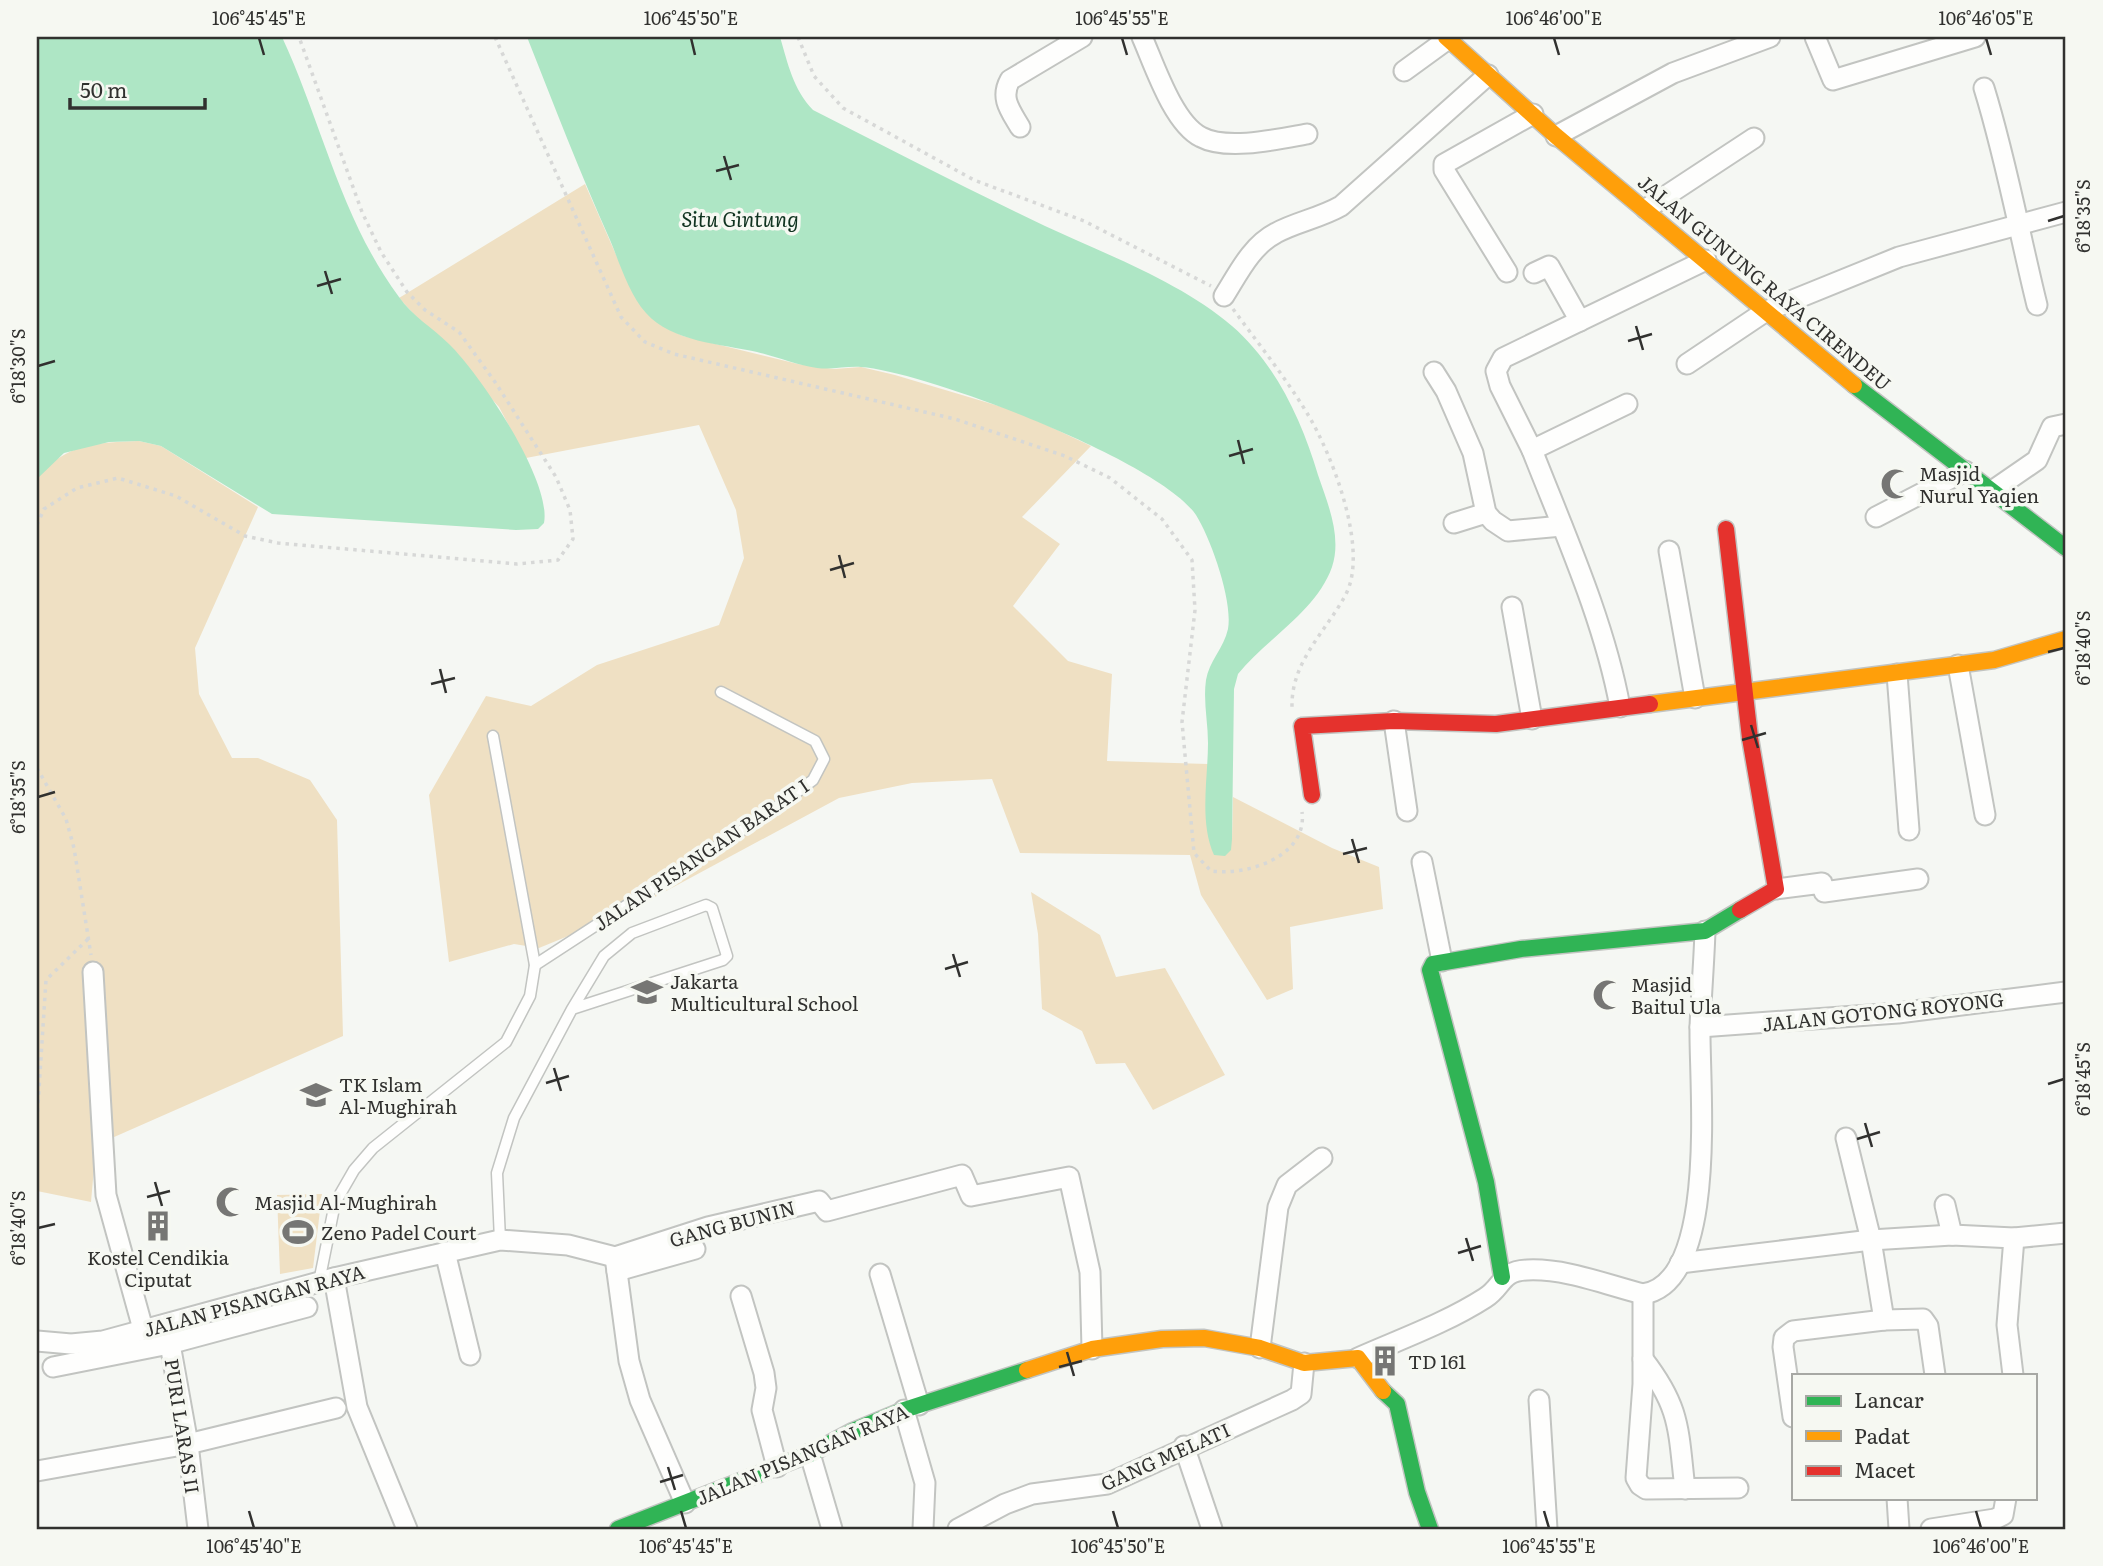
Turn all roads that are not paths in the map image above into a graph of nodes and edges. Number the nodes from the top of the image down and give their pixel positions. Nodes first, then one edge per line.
1 (1082, 37) edge
2 (1770, 37) edge
3 (1815, 37) edge
4 (1975, 37) edge
5 (1455, 39) edge
6 (1148, 40) edge
7 (1404, 71) dead end
8 (1488, 75) junction
9 (1984, 88) dead end
10 (1533, 114) junction
11 (1020, 127) dead end
12 (1307, 134) dead end
13 (1556, 136) junction
14 (1755, 138) dead end
15 (1646, 209) junction
16 (2066, 212) edge
17 (2017, 224) junction
18 (1706, 260) junction
19 (1507, 272) dead end
20 (1534, 273) dead end
21 (1224, 296) road end
22 (2038, 305) dead end
23 (1766, 311) junction
24 (1580, 321) junction
25 (1687, 364) dead end
26 (1434, 372) dead end
27 (1627, 404) dead end
28 (2066, 424) edge
29 (1532, 450) junction
30 (1965, 471) junction
31 (1992, 491) junction
32 (1486, 513) junction
33 (1876, 517) dead end
34 (1454, 523) dead end
35 (1562, 526) junction
36 (1726, 529) dead end
37 (2066, 548) edge
38 (1669, 551) dead end
39 (1512, 607) dead end
40 (2066, 639) edge
41 (1958, 665) junction
42 (1897, 674) junction
43 (721, 692) dead end
44 (1746, 694) junction
45 (1695, 698) junction
46 (1620, 707) junction
47 (1532, 719) junction
48 (1394, 720) junction
49 (493, 736) dead end
50 (1312, 795) dead end
51 (1407, 811) dead end
52 (1985, 815) dead end
53 (1909, 830) dead end
54 (1422, 862) dead end
55 (1918, 879) dead end
56 (1776, 890) junction
57 (1705, 931) junction
58 (1442, 961) junction
59 (535, 965) junction
60 (93, 972) road end
61 (2066, 992) edge
62 (572, 1009) junction
63 (1700, 1027) junction
64 (1846, 1138) dead end
65 (1322, 1158) dead end
66 (1945, 1205) dead end
67 (2066, 1233) edge
68 (1952, 1235) junction
69 (2014, 1238) junction
70 (500, 1240) junction
71 (1871, 1240) junction
72 (695, 1249) dead end
73 (445, 1252) junction
74 (1680, 1263) junction
75 (616, 1264) junction
76 (880, 1274) dead end
77 (1502, 1277) junction
78 (327, 1280) junction
79 (1643, 1294) junction
80 (741, 1296) dead end
81 (307, 1307) dead end
82 (187, 1316) junction
83 (1884, 1320) junction
84 (165, 1322) junction
85 (143, 1329) junction
86 (191, 1338) junction
87 (37, 1341) edge
88 (169, 1344) junction
89 (1260, 1348) junction
90 (1092, 1349) junction
91 (470, 1355) dead end
92 (1358, 1358) junction
93 (1643, 1359) junction
94 (1304, 1363) junction
95 (53, 1367) dead end
96 (1935, 1374) edge
97 (2013, 1374) edge
98 (1539, 1400) dead end
99 (912, 1407) junction
100 (336, 1408) dead end
101 (1792, 1408) edge
102 (188, 1444) junction
103 (1184, 1447) junction
104 (810, 1454) junction
105 (777, 1467) junction
106 (37, 1471) edge
107 (1738, 1488) dead end
108 (1685, 1489) junction
109 (1897, 1500) edge
110 (2006, 1500) edge
111 (685, 1503) junction
112 (962, 1528) edge
113 (198, 1529) edge
114 (407, 1529) edge
115 (618, 1529) edge
116 (832, 1529) edge
117 (923, 1529) edge
118 (1212, 1529) edge
119 (1430, 1529) edge
120 (1547, 1529) edge
121 (1899, 1529) edge
122 (1931, 1529) edge

1 - 11 street
2 - 13 street
3 - 4 street
5 - 7 street
5 - 8 street, JALAN GUNUNG RAYA CIRENDEU
6 - 12 street
8 - 10 street, JALAN GUNUNG RAYA CIRENDEU
8 - 21 street
9 - 17 street
10 - 13 street, JALAN GUNUNG RAYA CIRENDEU
10 - 19 street
13 - 15 street, JALAN GUNUNG RAYA CIRENDEU
14 - 15 street
15 - 18 street, JALAN GUNUNG RAYA CIRENDEU
16 - 17 street
17 - 22 street
17 - 23 street
18 - 23 street, JALAN GUNUNG RAYA CIRENDEU
18 - 24 street
20 - 24 street
23 - 25 street
23 - 30 street, JALAN GUNUNG RAYA CIRENDEU
24 - 29 street
26 - 32 street
27 - 29 street
28 - 31 street
29 - 35 street
30 - 31 street, JALAN GUNUNG RAYA CIRENDEU
30 - 33 street
31 - 37 street, JALAN GUNUNG RAYA CIRENDEU
32 - 34 street
32 - 35 street
35 - 46 street
36 - 44 street
38 - 45 street
39 - 47 street
40 - 41 street
41 - 42 street
41 - 52 street
42 - 44 street
42 - 53 street
43 - 59 lane, JALAN PISANGAN BARAT I
44 - 45 street
44 - 56 street
45 - 46 street
46 - 47 street
47 - 48 street
48 - 50 street
48 - 51 street
49 - 59 lane
54 - 58 street
55 - 56 street
56 - 57 street
57 - 58 street
57 - 63 street
58 - 77 street
59 - 78 lane
60 - 85 street
61 - 63 street, JALAN GOTONG ROYONG
62 - 62 lane
62 - 70 lane
63 - 74 street
64 - 71 street
65 - 89 street
66 - 68 street
67 - 69 street
68 - 69 street
68 - 71 street
69 - 97 street
70 - 73 street, JALAN PISANGAN RAYA
70 - 75 street, JALAN PISANGAN RAYA
71 - 74 street
71 - 83 street
72 - 75 street
73 - 78 street, JALAN PISANGAN RAYA
73 - 91 street
74 - 79 street
75 - 90 street, GANG BUNIN
75 - 111 street, JALAN PISANGAN RAYA
76 - 99 street
77 - 79 street
77 - 92 street
78 - 82 street, JALAN PISANGAN RAYA
78 - 114 street
79 - 93 street
80 - 105 street
81 - 86 street
82 - 84 street, JALAN PISANGAN RAYA
82 - 86 street
83 - 96 street
83 - 101 street
84 - 85 street, JALAN PISANGAN RAYA
84 - 88 street, PURI LARAS II
85 - 87 street, JALAN PISANGAN RAYA
86 - 88 street
88 - 95 street
88 - 102 street, PURI LARAS II
89 - 90 street, JALAN PISANGAN RAYA
89 - 94 street, JALAN PISANGAN RAYA
90 - 99 street, JALAN PISANGAN RAYA
92 - 94 street, JALAN PISANGAN RAYA
92 - 119 street
93 - 108 street
93 - 108 street
94 - 103 street, GANG MELATI
98 - 120 street
99 - 104 street, JALAN PISANGAN RAYA
99 - 117 street
100 - 102 street
102 - 106 street
102 - 113 street, PURI LARAS II
103 - 112 street, GANG MELATI
103 - 118 street
104 - 105 street, JALAN PISANGAN RAYA
104 - 116 street
105 - 111 street, JALAN PISANGAN RAYA
107 - 108 street
109 - 121 street
110 - 122 street
111 - 115 street

